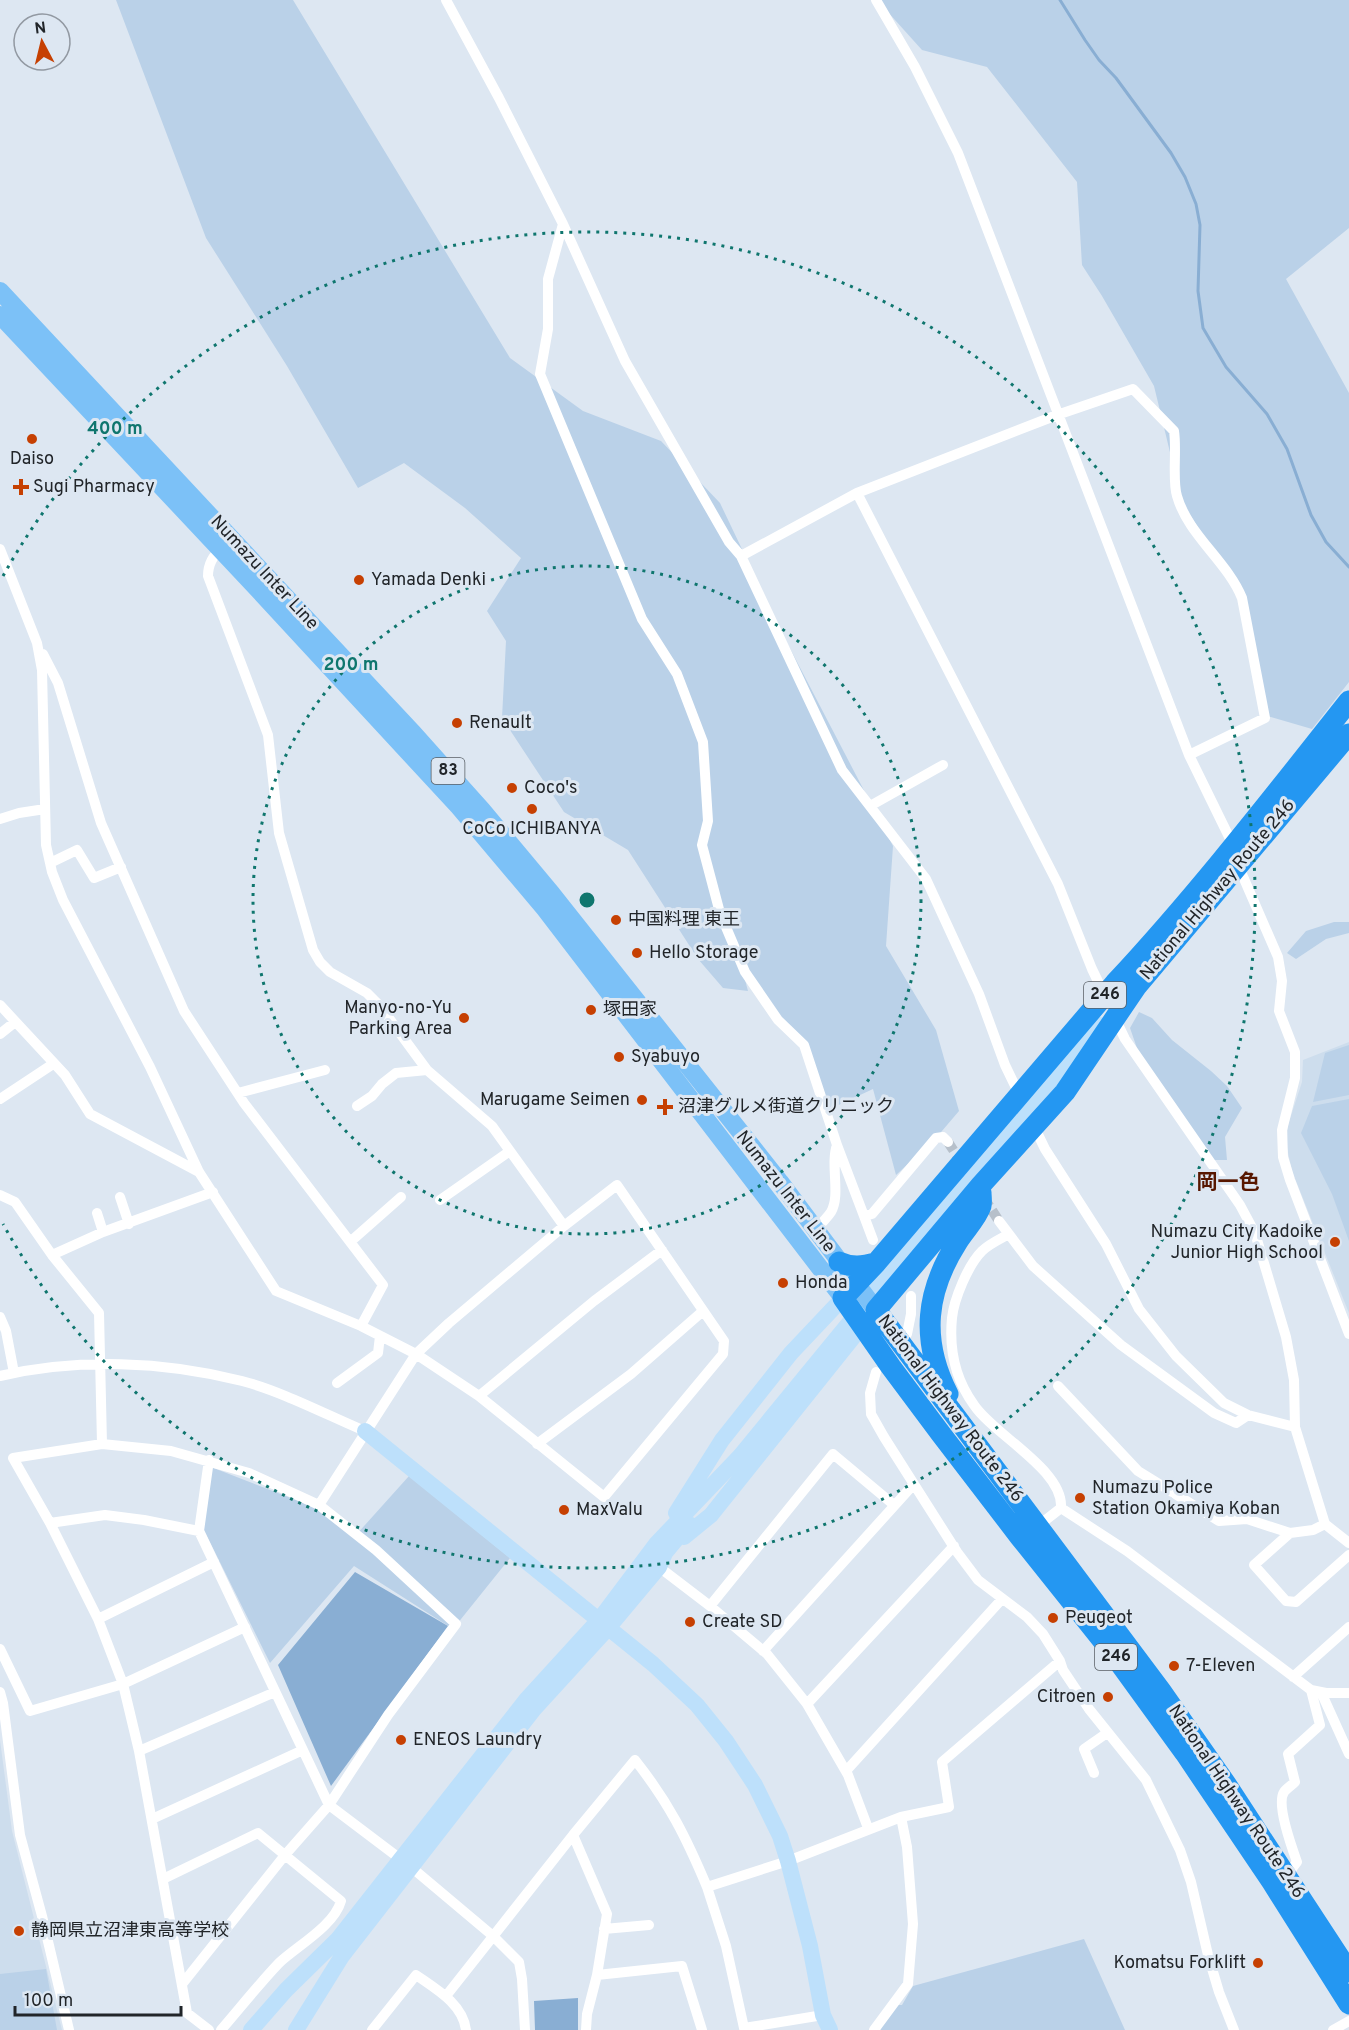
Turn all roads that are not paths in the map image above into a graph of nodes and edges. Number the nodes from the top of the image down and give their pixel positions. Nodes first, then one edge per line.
1 (446, 0) edge
2 (876, 0) edge
3 (562, 224) junction
4 (0, 291) edge
5 (0, 315) edge
6 (1057, 415) junction
7 (857, 494) junction
8 (225, 544) junction
9 (0, 549) edge
10 (741, 556) junction
11 (4, 569) edge
12 (37, 643) junction
13 (1349, 701) edge
14 (1349, 734) edge
15 (1189, 755) junction
16 (943, 765) dead end
17 (870, 806) junction
18 (45, 809) junction
19 (0, 819) edge
20 (1236, 856) junction
21 (50, 863) junction
22 (121, 867) junction
23 (1125, 985) junction
24 (0, 1005) edge
25 (15, 1022) junction
26 (0, 1034) edge
27 (53, 1064) junction
28 (325, 1070) dead end
29 (427, 1070) junction
30 (238, 1094) junction
31 (0, 1099) edge
32 (357, 1106) dead end
33 (948, 1142) dead end
34 (837, 1145) junction
35 (510, 1151) junction
36 (199, 1172) junction
37 (981, 1185) junction
38 (213, 1192) junction
39 (0, 1195) edge
40 (120, 1197) dead end
41 (401, 1197) dead end
42 (440, 1200) dead end
43 (96, 1213) dead end
44 (864, 1216) junction
45 (999, 1221) tunnel mouth
46 (129, 1224) junction
47 (564, 1226) junction
48 (815, 1230) junction
49 (103, 1232) junction
50 (1009, 1234) junction
51 (873, 1240) dead end
52 (350, 1242) junction
53 (662, 1250) junction
54 (52, 1256) junction
55 (839, 1262) junction
56 (876, 1263) junction
57 (849, 1291) junction
58 (911, 1296) dead end
59 (703, 1311) junction
60 (0, 1317) edge
61 (870, 1317) junction
62 (362, 1326) junction
63 (907, 1334) dead end
64 (1349, 1334) edge
65 (380, 1336) junction
66 (416, 1354) junction
67 (100, 1364) junction
68 (876, 1372) dead end
69 (14, 1373) junction
70 (0, 1376) edge
71 (337, 1383) dead end
72 (1058, 1386) dead end
73 (479, 1396) junction
74 (1248, 1415) junction
75 (1295, 1427) junction
76 (365, 1431) junction
77 (102, 1444) junction
78 (537, 1444) junction
79 (209, 1460) junction
80 (914, 1484) junction
81 (1012, 1492) junction
82 (319, 1505) junction
83 (894, 1505) junction
84 (1061, 1508) junction
85 (50, 1523) junction
86 (1325, 1524) junction
87 (1038, 1526) junction
88 (199, 1531) junction
89 (1290, 1533) junction
90 (1349, 1543) edge
91 (954, 1546) junction
92 (660, 1554) junction
93 (1349, 1555) edge
94 (214, 1562) junction
95 (1002, 1599) junction
96 (710, 1605) junction
97 (98, 1619) junction
98 (603, 1624) junction
99 (245, 1627) junction
100 (1349, 1627) edge
101 (0, 1649) edge
102 (763, 1651) junction
103 (1060, 1661) junction
104 (1293, 1677) junction
105 (123, 1684) junction
106 (1316, 1691) junction
107 (0, 1692) edge
108 (275, 1692) junction
109 (1349, 1693) edge
110 (807, 1704) junction
111 (1107, 1733) junction
112 (303, 1750) junction
113 (139, 1751) junction
114 (1349, 1754) edge
115 (846, 1771) junction
116 (1094, 1773) dead end
117 (329, 1805) junction
118 (901, 1817) junction
119 (152, 1819) junction
120 (868, 1828) junction
121 (573, 1834) junction
122 (285, 1856) junction
123 (788, 1861) junction
124 (406, 1864) junction
125 (1287, 1875) junction
126 (163, 1879) junction
127 (707, 1887) junction
128 (649, 1925) dead end
129 (604, 1929) junction
130 (493, 1936) junction
131 (1349, 1972) edge
132 (597, 1976) junction
133 (183, 1983) junction
134 (446, 1996) junction
135 (1349, 2004) edge
136 (1349, 2021) edge
137 (827, 2022) edge
138 (69, 2030) edge
139 (208, 2030) edge
140 (221, 2030) edge
141 (251, 2030) edge
142 (296, 2030) edge
143 (372, 2030) edge
144 (466, 2030) edge
145 (525, 2030) edge
146 (586, 2030) edge
147 (702, 2030) edge
148 (874, 2030) edge
149 (1234, 2030) edge
150 (1333, 2030) edge

1 - 3 street
2 - 6 street
3 - 10 street
3 - 34 street
4 - 8 main road, Numazu Inter Line / 83
5 - 8 main road, Numazu Inter Line / 83
6 - 7 street
6 - 15 street
6 - 15 street
7 - 10 street
7 - 75 street
8 - 29 street
8 - 48 main road, Numazu Inter Line / 83
8 - 57 main road, Numazu Inter Line / 83
9 - 11 street
10 - 17 street
11 - 12 street
12 - 18 street
12 - 22 street
13 - 20 highway, National Highway Route 246 / 246
14 - 20 highway, National Highway Route 246 / 246
15 - 20 street
16 - 17 street
17 - 74 street
18 - 19 street
18 - 21 street
20 - 23 highway, National Highway Route 246 / 246
20 - 64 street
21 - 22 street
21 - 36 street
22 - 30 street
23 - 37 highway, National Highway Route 246 / 246
23 - 56 highway, National Highway Route 246 / 246
23 - 92 street
24 - 25 street
25 - 26 street
25 - 27 street
27 - 31 street
27 - 36 street
28 - 30 street
29 - 32 street
29 - 35 street
30 - 52 street
33 - 44 street
34 - 44 street
34 - 48 street
35 - 42 street
35 - 47 street
36 - 38 street
37 - 61 highway, National Highway Route 246 / 246
37 - 81 highway, 246
38 - 46 street
38 - 62 street
39 - 54 street
40 - 46 street
41 - 52 street
43 - 49 street
44 - 51 street
45 - 50 street
46 - 49 street
47 - 53 street
47 - 66 street
48 - 55 main road, Numazu Inter Line / 83
49 - 54 street
50 - 74 street
50 - 84 street
52 - 62 street
53 - 59 street
53 - 73 street
54 - 67 street
55 - 56 highway
55 - 57 main road, Numazu Inter Line / 83
56 - 57 highway, National Highway Route 246 / 246
57 - 61 highway, National Highway Route 246 / 246
57 - 92 street
58 - 63 street
59 - 78 street
59 - 78 street
60 - 69 street
61 - 81 highway, National Highway Route 246 / 246
61 - 92 street
61 - 135 highway, National Highway Route 246 / 246
62 - 65 street
65 - 66 street
65 - 71 street
66 - 73 street
66 - 76 street
67 - 69 street
67 - 76 street
67 - 77 street
68 - 80 street
69 - 70 street
72 - 89 street
73 - 78 street
74 - 75 street
75 - 86 street
76 - 82 street
76 - 98 street
77 - 79 street
77 - 85 street
79 - 82 street
79 - 88 street
80 - 83 street
80 - 91 street
81 - 87 highway, National Highway Route 246 / 246
82 - 117 street
83 - 96 street
83 - 102 street
84 - 87 street
84 - 104 street
85 - 88 street
85 - 97 street
86 - 89 street
86 - 90 street
87 - 125 highway, National Highway Route 246 / 246
88 - 94 street
89 - 93 street
91 - 95 street
91 - 110 street
92 - 96 street
92 - 98 street
94 - 97 street
94 - 99 street
95 - 103 street
95 - 115 street
96 - 102 street
97 - 105 street
98 - 123 street
98 - 124 street
99 - 105 street
99 - 108 street
100 - 104 street
101 - 105 street
102 - 110 street
103 - 111 street
103 - 118 street
104 - 106 street
105 - 113 street
106 - 109 street
106 - 114 street
106 - 125 street
107 - 138 street
108 - 112 street
108 - 113 street
110 - 115 street
111 - 116 street
111 - 149 street
112 - 117 street
112 - 119 street
113 - 119 street
115 - 120 street
117 - 122 street
117 - 124 street
118 - 120 street
118 - 148 street
119 - 126 street
120 - 123 street
121 - 127 street
121 - 129 street
121 - 130 street
122 - 126 street
122 - 133 street
122 - 140 street
123 - 127 street
123 - 137 street
124 - 130 street
124 - 141 street
124 - 142 street
125 - 131 highway, National Highway Route 246 / 246
126 - 133 street
127 - 137 street
128 - 129 street
129 - 132 street
130 - 134 street
130 - 145 street
132 - 146 street
132 - 147 street
133 - 139 street
134 - 143 street
134 - 144 street
136 - 150 street

